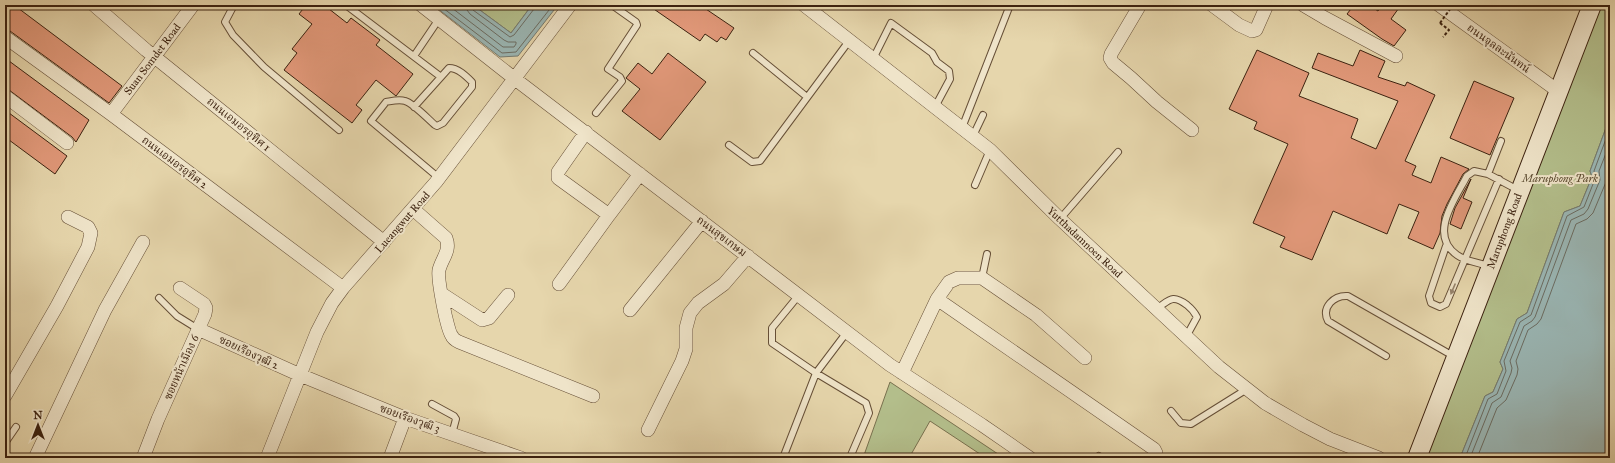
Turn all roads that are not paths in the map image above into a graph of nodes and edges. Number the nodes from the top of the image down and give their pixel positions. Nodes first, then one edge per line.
1 (94, 5) edge
2 (193, 5) edge
3 (234, 5) edge
4 (346, 5) edge
5 (421, 5) edge
6 (570, 5) edge
7 (612, 5) edge
8 (804, 5) edge
9 (1010, 5) edge
10 (1140, 5) edge
11 (1212, 5) edge
12 (1267, 5) edge
13 (1304, 5) edge
14 (1439, 5) edge
15 (1592, 5) edge
16 (439, 19) junction
17 (5, 37) edge
18 (849, 41) junction
19 (753, 53) dead end
20 (154, 56) junction
21 (414, 56) junction
22 (1396, 56) dead end
23 (873, 59) junction
24 (441, 77) junction
25 (515, 79) junction
26 (1558, 91) junction
27 (5, 96) edge
28 (807, 97) junction
29 (414, 107) junction
30 (936, 107) junction
31 (596, 113) dead end
32 (111, 114) junction
33 (983, 115) dead end
34 (962, 128) junction
35 (339, 130) dead end
36 (1192, 130) dead end
37 (586, 132) junction
38 (973, 136) junction
39 (1501, 141) dead end
40 (67, 143) dead end
41 (728, 145) dead end
42 (990, 150) junction
43 (1118, 152) dead end
44 (640, 174) junction
45 (1488, 174) junction
46 (439, 178) junction
47 (1498, 179) junction
48 (975, 185) dead end
49 (1520, 190) junction
50 (413, 208) junction
51 (609, 215) junction
52 (68, 217) dead end
53 (1060, 219) junction
54 (702, 221) junction
55 (143, 242) dead end
56 (384, 242) junction
57 (1446, 246) junction
58 (987, 254) dead end
59 (748, 256) junction
60 (1466, 259) junction
61 (1490, 267) junction
62 (982, 278) junction
63 (559, 284) dead end
64 (180, 288) dead end
65 (343, 288) junction
66 (442, 294) junction
67 (508, 295) dead end
68 (799, 295) junction
69 (159, 298) dead end
70 (937, 299) junction
71 (1156, 309) junction
72 (630, 310) dead end
73 (198, 329) junction
74 (847, 332) junction
75 (1186, 337) junction
76 (1386, 356) dead end
77 (1085, 358) dead end
78 (1456, 358) junction
79 (816, 373) junction
80 (902, 373) junction
81 (300, 375) junction
82 (1247, 389) junction
83 (5, 396) edge
84 (593, 396) dead end
85 (432, 404) dead end
86 (1171, 411) dead end
87 (404, 418) junction
88 (16, 427) dead end
89 (648, 430) dead end
90 (452, 434) junction
91 (5, 444) edge
92 (502, 455) edge
93 (35, 458) edge
94 (143, 458) edge
95 (267, 458) edge
96 (390, 458) edge
97 (521, 458) edge
98 (783, 458) edge
99 (847, 458) edge
100 (1030, 458) edge
101 (1155, 458) edge
102 (1378, 458) edge
103 (1416, 458) edge

1 - 20 street, ถนนเอมอรอุทิศ 1
2 - 20 street, Suan Somdet Road
3 - 35 lane
4 - 21 lane
5 - 16 street, ถนนสุขเกษม
6 - 25 street, Lueangwut Road
7 - 31 lane
8 - 18 street, Yutthadamnoen Road
9 - 34 lane
10 - 36 street
11 - 12 street
13 - 22 street
14 - 26 street, ถนนจุลละนันทน์
15 - 26 main road, Maruphong Road
16 - 21 lane
16 - 25 street, ถนนสุขเกษม
17 - 32 street, ถนนเอมอรอุทิศ 2
18 - 23 street, Yutthadamnoen Road
18 - 28 lane
19 - 28 lane
20 - 32 street, Suan Somdet Road
20 - 56 street, ถนนเอมอรอุทิศ 1
21 - 24 lane
23 - 30 street, Yutthadamnoen Road
23 - 30 lane
24 - 29 lane
24 - 29 lane
25 - 37 street, ถนนสุขเกษม
25 - 46 street, Lueangwut Road
26 - 49 main road, Maruphong Road
27 - 40 street
28 - 41 lane
29 - 46 lane
30 - 34 street, Yutthadamnoen Road
32 - 65 street, ถนนเอมอรอุทิศ 2
33 - 38 lane
34 - 38 street, Yutthadamnoen Road
37 - 44 street, ถนนสุขเกษม
37 - 51 street
38 - 42 street, Yutthadamnoen Road
39 - 45 lane
42 - 48 lane
42 - 53 street, Yutthadamnoen Road
43 - 53 lane
44 - 51 street
44 - 54 street, ถนนสุขเกษม
45 - 47 lane
45 - 57 lane
46 - 50 street, Lueangwut Road
47 - 49 lane
47 - 60 lane
49 - 61 main road, Maruphong Road
50 - 56 street, Lueangwut Road
50 - 66 street
51 - 63 street
52 - 83 street
53 - 71 street, Yutthadamnoen Road
54 - 59 street, ถนนสุขเกษม
54 - 72 street
55 - 93 street
56 - 65 street, Lueangwut Road
57 - 60 lane
60 -> 57 lane
58 - 62 lane
59 - 68 street, ถนนสุขเกษม
59 - 89 street
60 - 61 lane
61 - 78 main road, Maruphong Road
62 - 70 street
62 - 77 street
64 - 73 street, ซอยหน้าเมือง 6
65 - 81 street, Lueangwut Road
66 - 67 street
66 - 84 street
68 - 74 street, ถนนสุขเกษม
68 - 79 lane
69 - 73 lane
70 - 80 street
70 - 101 street
71 - 75 street, Yutthadamnoen Road
71 - 75 lane
73 - 81 street, ซอยเรืองวุฒิ 2
73 - 94 street, ซอยหน้าเมือง 6
74 - 79 lane
74 - 80 street, ถนนสุขเกษม
75 - 82 street, Yutthadamnoen Road
76 - 78 lane
78 - 103 main road, Maruphong Road
79 - 98 lane
79 - 99 lane
80 - 100 street, ถนนสุขเกษม
81 - 87 street, ซอยเรืองวุฒิ 3
81 - 95 street, Lueangwut Road
82 - 86 lane
82 - 102 street, Yutthadamnoen Road
85 - 90 lane
87 - 90 street, ซอยเรืองวุฒิ 3
87 - 96 street
88 - 91 lane
90 - 92 street, ซอยเรืองวุฒิ 3
92 - 97 street, ซอยเรืองวุฒิ 3

